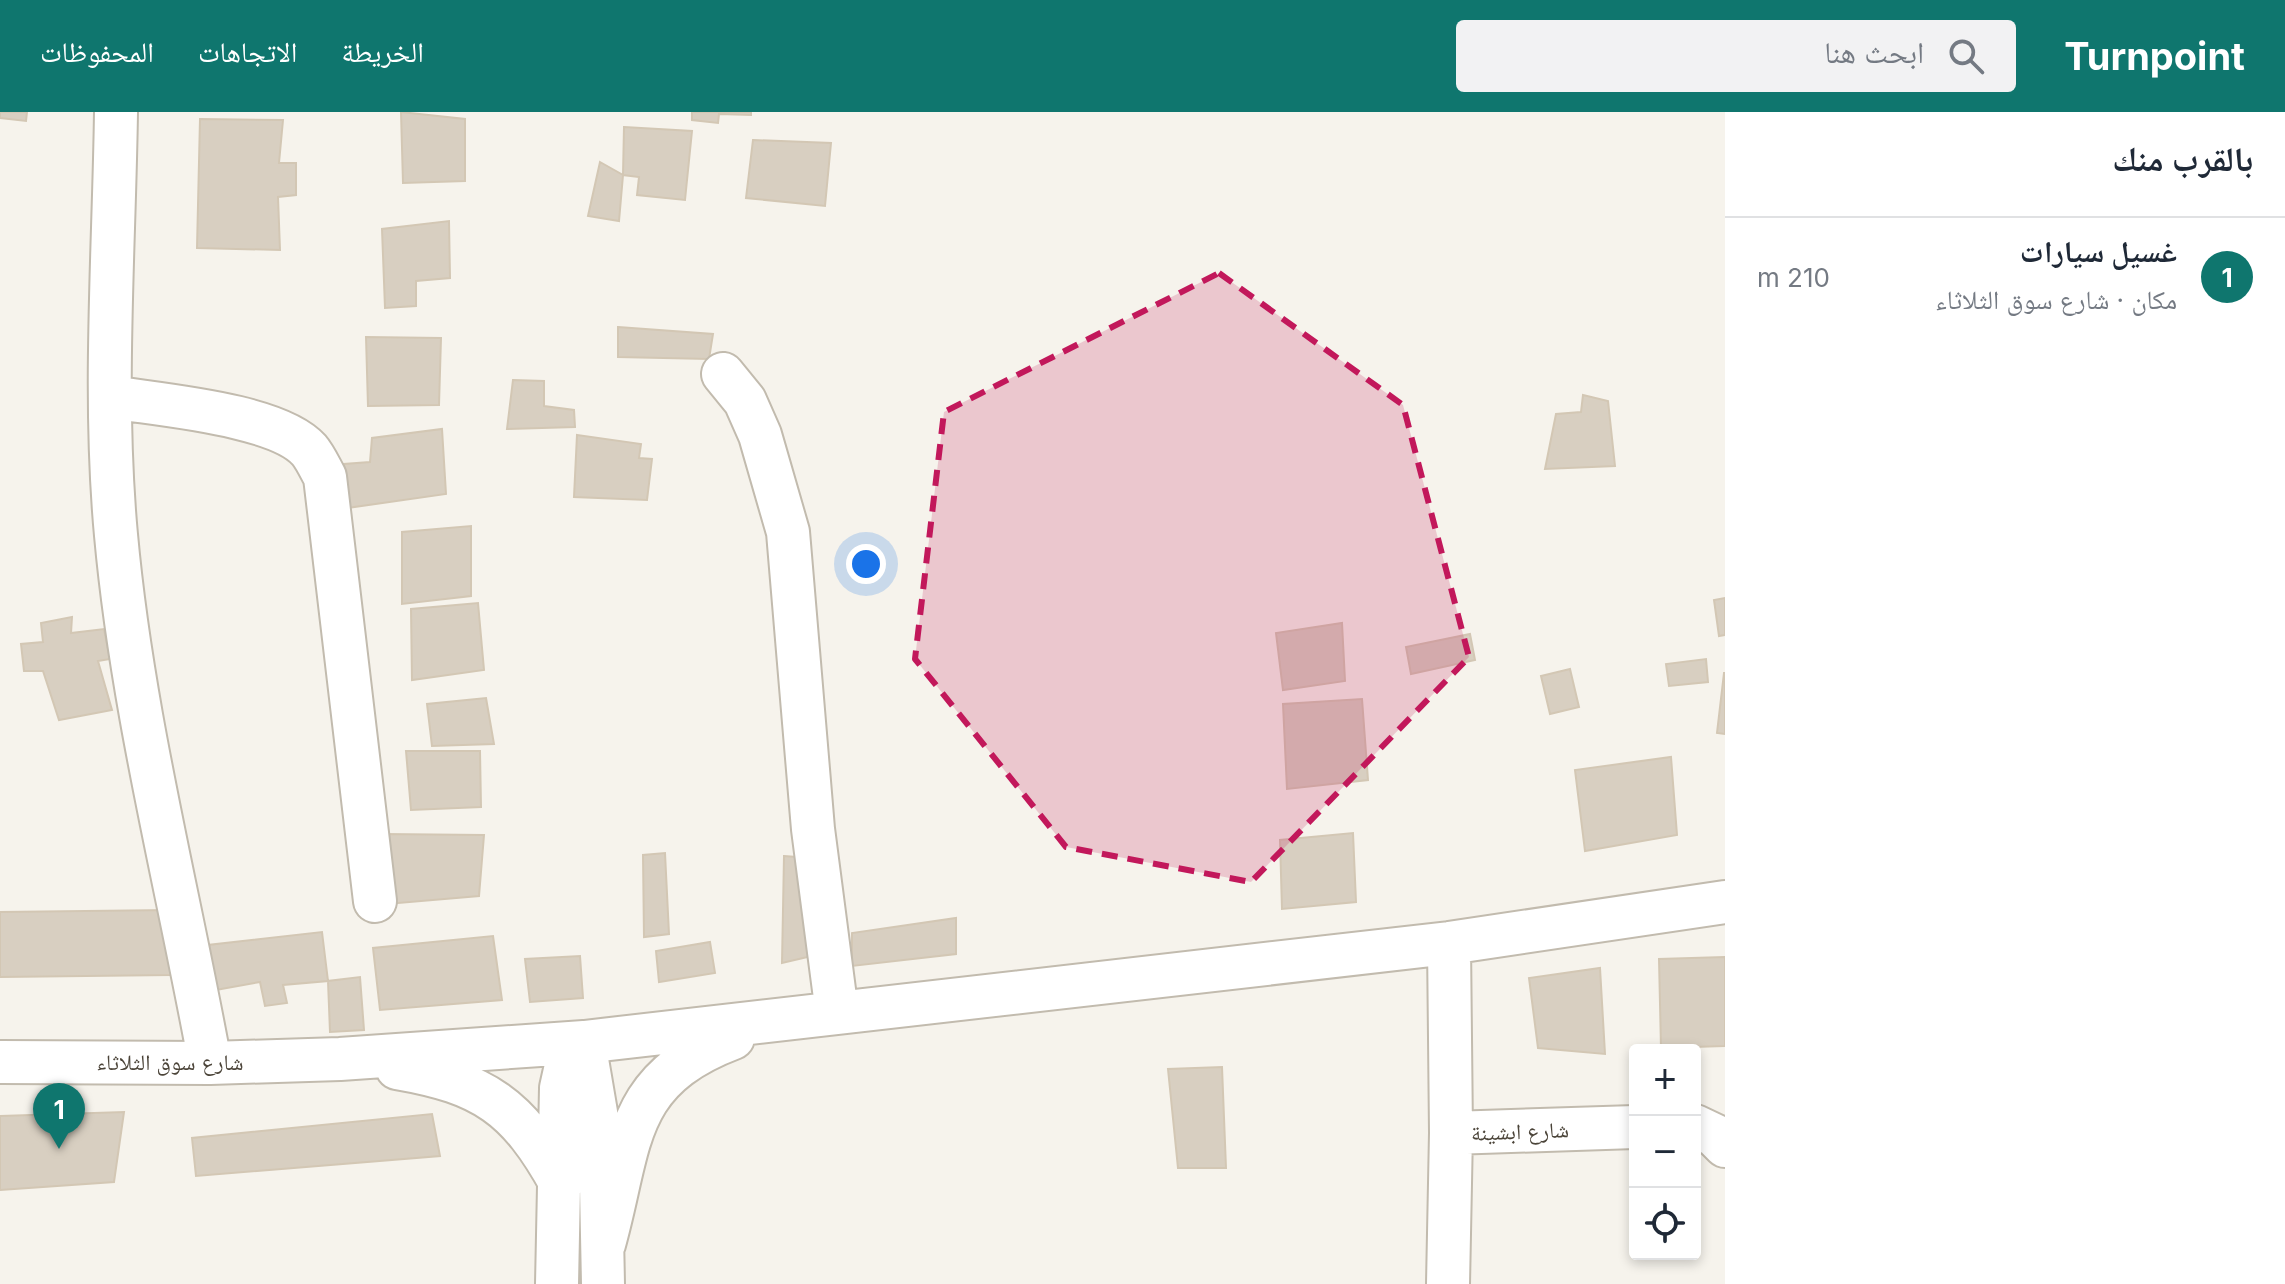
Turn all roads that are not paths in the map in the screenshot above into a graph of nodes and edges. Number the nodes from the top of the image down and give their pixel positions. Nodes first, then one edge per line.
1 (116, 112) edge
2 (723, 374) dead end
3 (111, 397) junction
4 (375, 901) dead end
5 (1725, 902) edge
6 (1449, 943) junction
7 (837, 1013) junction
8 (775, 1022) junction
9 (577, 1042) junction
10 (340, 1059) junction
11 (0, 1062) edge
12 (210, 1063) junction
13 (1629, 1127) edge
14 (1701, 1129) edge
15 (1451, 1133) junction
16 (1725, 1146) edge
17 (561, 1184) junction
18 (604, 1264) edge
19 (557, 1284) edge
20 (1448, 1284) edge

1 - 3 street
2 - 7 street
3 - 4 street
3 - 12 street
5 - 6 street
6 - 7 street
6 - 15 street, شارع ابشينة
7 - 8 street
8 - 9 street
8 - 18 street
9 - 10 street
9 - 17 street
9 - 18 street
10 - 12 street, شارع سوق الثلاثاء
10 - 17 street
11 - 12 street, شارع سوق الثلاثاء
13 - 15 street, شارع ابشينة
14 - 16 street
15 - 20 street
17 - 19 street

